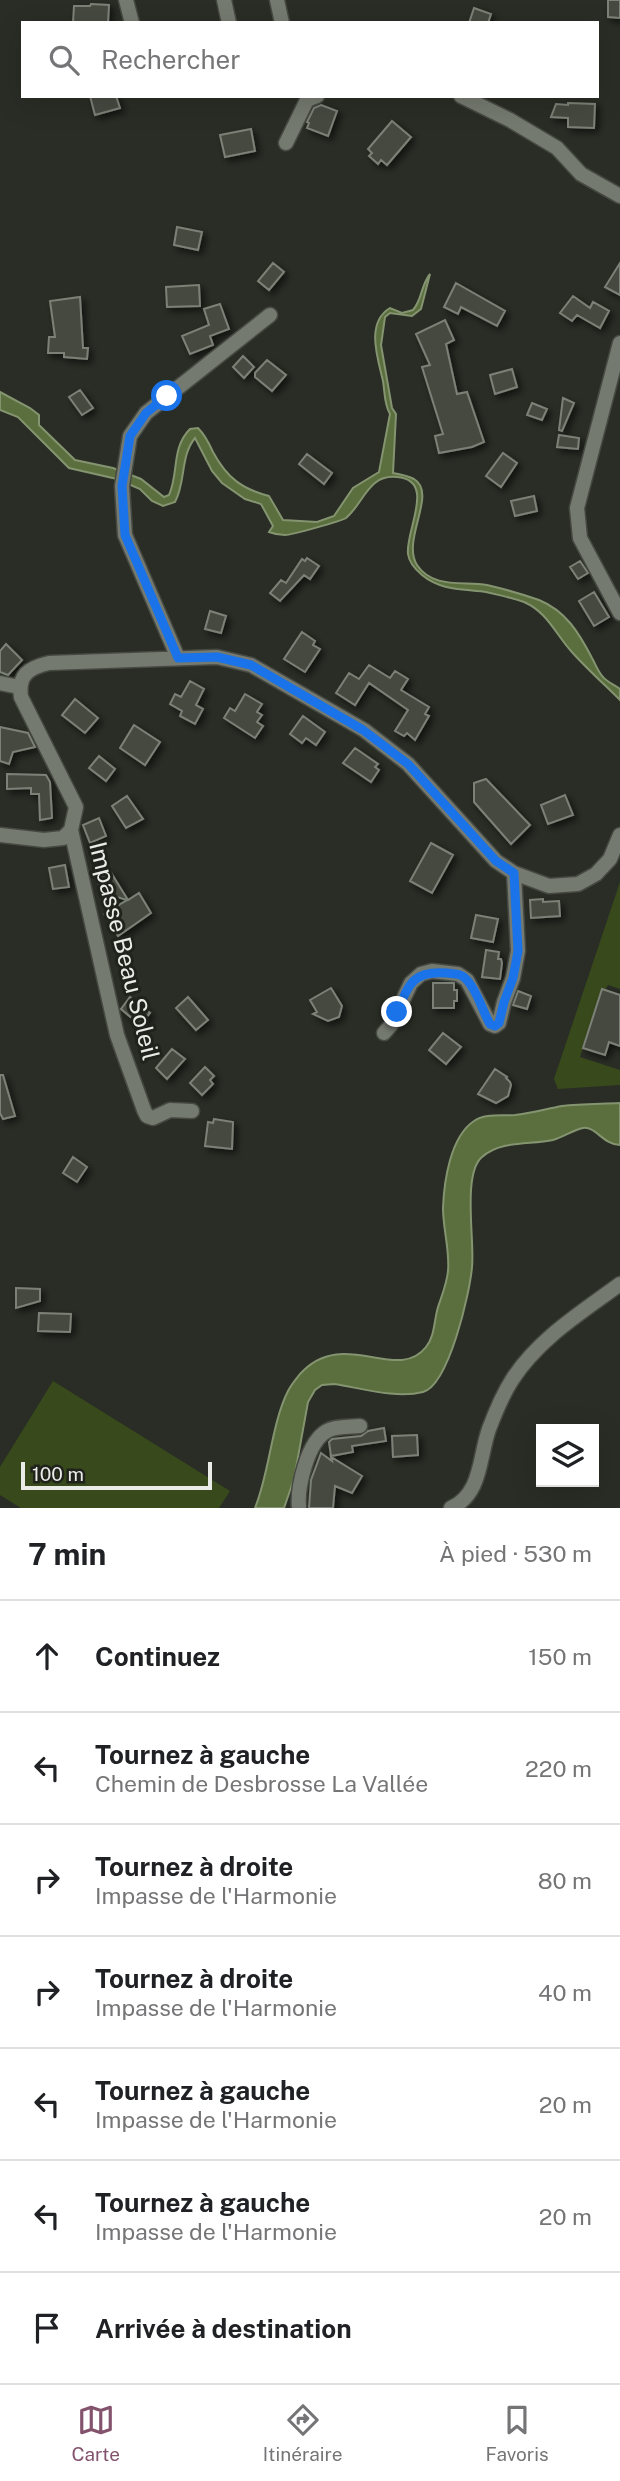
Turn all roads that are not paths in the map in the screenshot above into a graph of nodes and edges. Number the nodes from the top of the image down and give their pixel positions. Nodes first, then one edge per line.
1 (126, 0) edge
2 (224, 0) edge
3 (277, 0) edge
4 (131, 21) edge
5 (229, 21) edge
6 (282, 21) edge
7 (312, 98) edge
8 (465, 98) edge
9 (286, 143) dead end
10 (620, 196) edge
11 (271, 315) dead end
12 (620, 343) edge
13 (620, 613) edge
14 (178, 658) junction
15 (0, 683) edge
16 (19, 687) junction
17 (71, 830) junction
18 (0, 835) edge
19 (620, 835) edge
20 (514, 873) junction
21 (384, 1033) dead end
22 (192, 1111) dead end
23 (620, 1284) edge
24 (360, 1426) dead end
25 (299, 1508) edge
26 (451, 1508) edge

1 - 4 street
2 - 5 street
3 - 6 street
7 - 9 street
8 - 10 street
11 - 14 street
12 - 13 street
14 - 16 street
14 - 20 street
15 - 16 street
16 - 17 street
17 - 18 street
17 - 22 street, Impasse Beau Soleil
19 - 20 street
20 - 21 street
23 - 26 street
24 - 25 street

